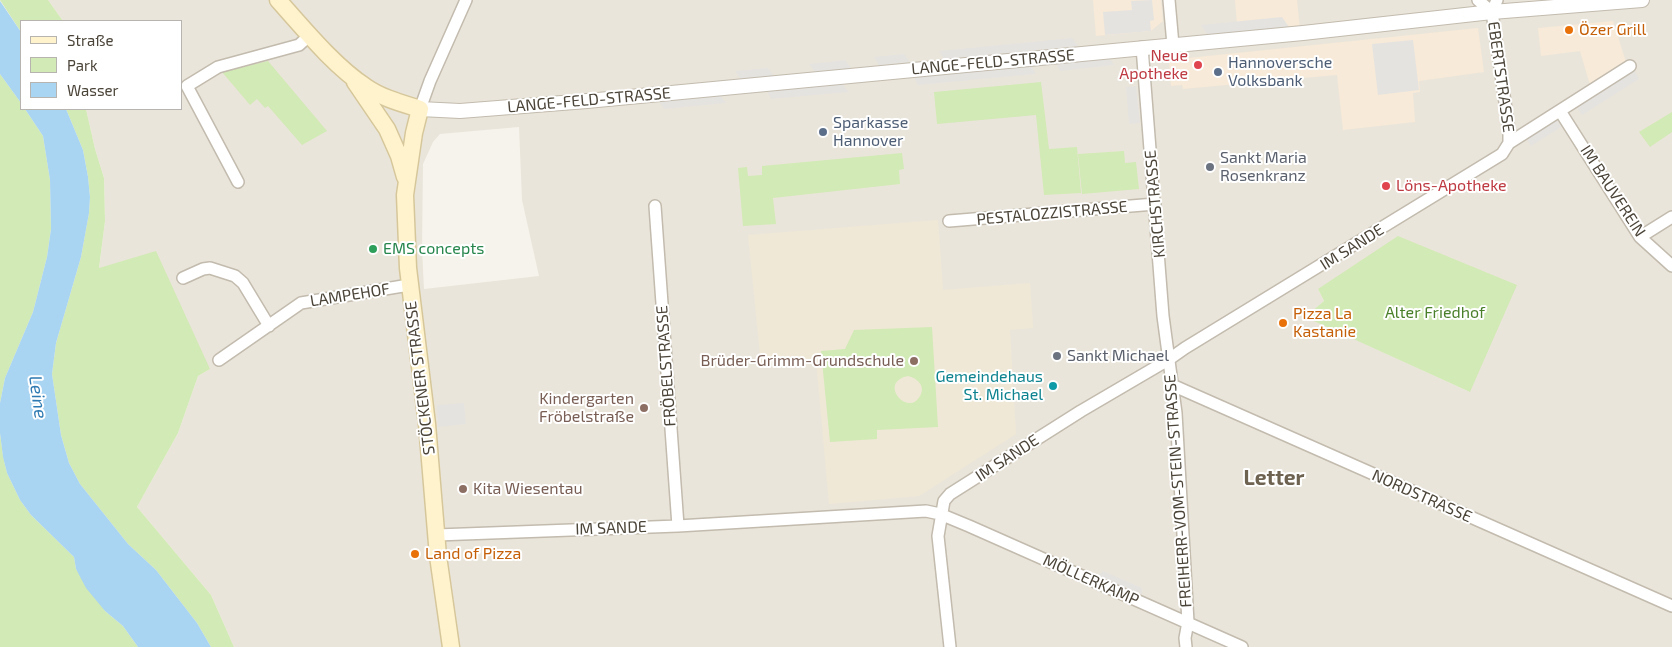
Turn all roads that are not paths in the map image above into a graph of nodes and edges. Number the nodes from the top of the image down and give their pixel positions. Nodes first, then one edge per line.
1 (278, 0) edge
2 (466, 0) edge
3 (1169, 0) edge
4 (1478, 0) edge
5 (1642, 0) edge
6 (1494, 6) edge
7 (310, 35) junction
8 (1173, 45) junction
9 (1142, 47) junction
10 (1630, 66) dead end
11 (352, 76) junction
12 (420, 109) junction
13 (1560, 111) junction
14 (1509, 143) junction
15 (407, 181) junction
16 (238, 182) dead end
17 (1155, 204) junction
18 (655, 206) dead end
19 (1672, 217) edge
20 (949, 221) dead end
21 (1640, 237) junction
22 (1672, 266) edge
23 (183, 278) dead end
24 (409, 285) junction
25 (269, 326) junction
26 (219, 360) dead end
27 (1168, 360) junction
28 (1172, 385) junction
29 (940, 514) junction
30 (678, 526) junction
31 (436, 535) junction
32 (1672, 606) edge
33 (1188, 622) junction
34 (451, 647) edge
35 (950, 647) edge
36 (1186, 647) edge
37 (1242, 647) edge

1 - 7 main road
2 - 12 street
3 - 8 street
4 - 6 street, EBERTSTRASSE
5 - 6 street, LANGE-FELD-STRASSE
6 - 8 street, LANGE-FELD-STRASSE
6 - 14 street, EBERTSTRASSE
7 - 11 main road
7 - 16 street
8 - 9 street, LANGE-FELD-STRASSE
9 - 12 street, LANGE-FELD-STRASSE
9 - 17 street, KIRCHSTRASSE
10 - 13 street, IM SANDE
11 - 12 main road, LANGE-FELD-STRASSE
11 - 15 main road
12 - 15 main road, STÖCKENER STRASSE
13 - 14 street, IM SANDE
13 - 21 street, IM BAUVEREIN
14 - 27 street, IM SANDE
15 - 24 main road, STÖCKENER STRASSE
17 - 20 street, PESTALOZZISTRASSE
17 - 27 street, KIRCHSTRASSE
18 - 30 street, FRÖBELSTRASSE
19 - 21 street
21 - 22 street, IM BAUVEREIN
23 - 25 street
24 - 25 street, LAMPEHOF
24 - 31 main road, STÖCKENER STRASSE
25 - 26 street, LAMPEHOF
27 - 28 street, FREIHERR-VOM-STEIN-STRASSE
27 - 29 street, IM SANDE
28 - 32 street, NORDSTRASSE
28 - 33 street, FREIHERR-VOM-STEIN-STRASSE
29 - 30 street, IM SANDE
29 - 33 street, MÖLLERKAMP
29 - 35 street
30 - 31 street, IM SANDE
31 - 34 main road, STÖCKENER STRASSE
33 - 36 street, FREIHERR-VOM-STEIN-STRASSE
33 - 37 street, MÖLLERKAMP

